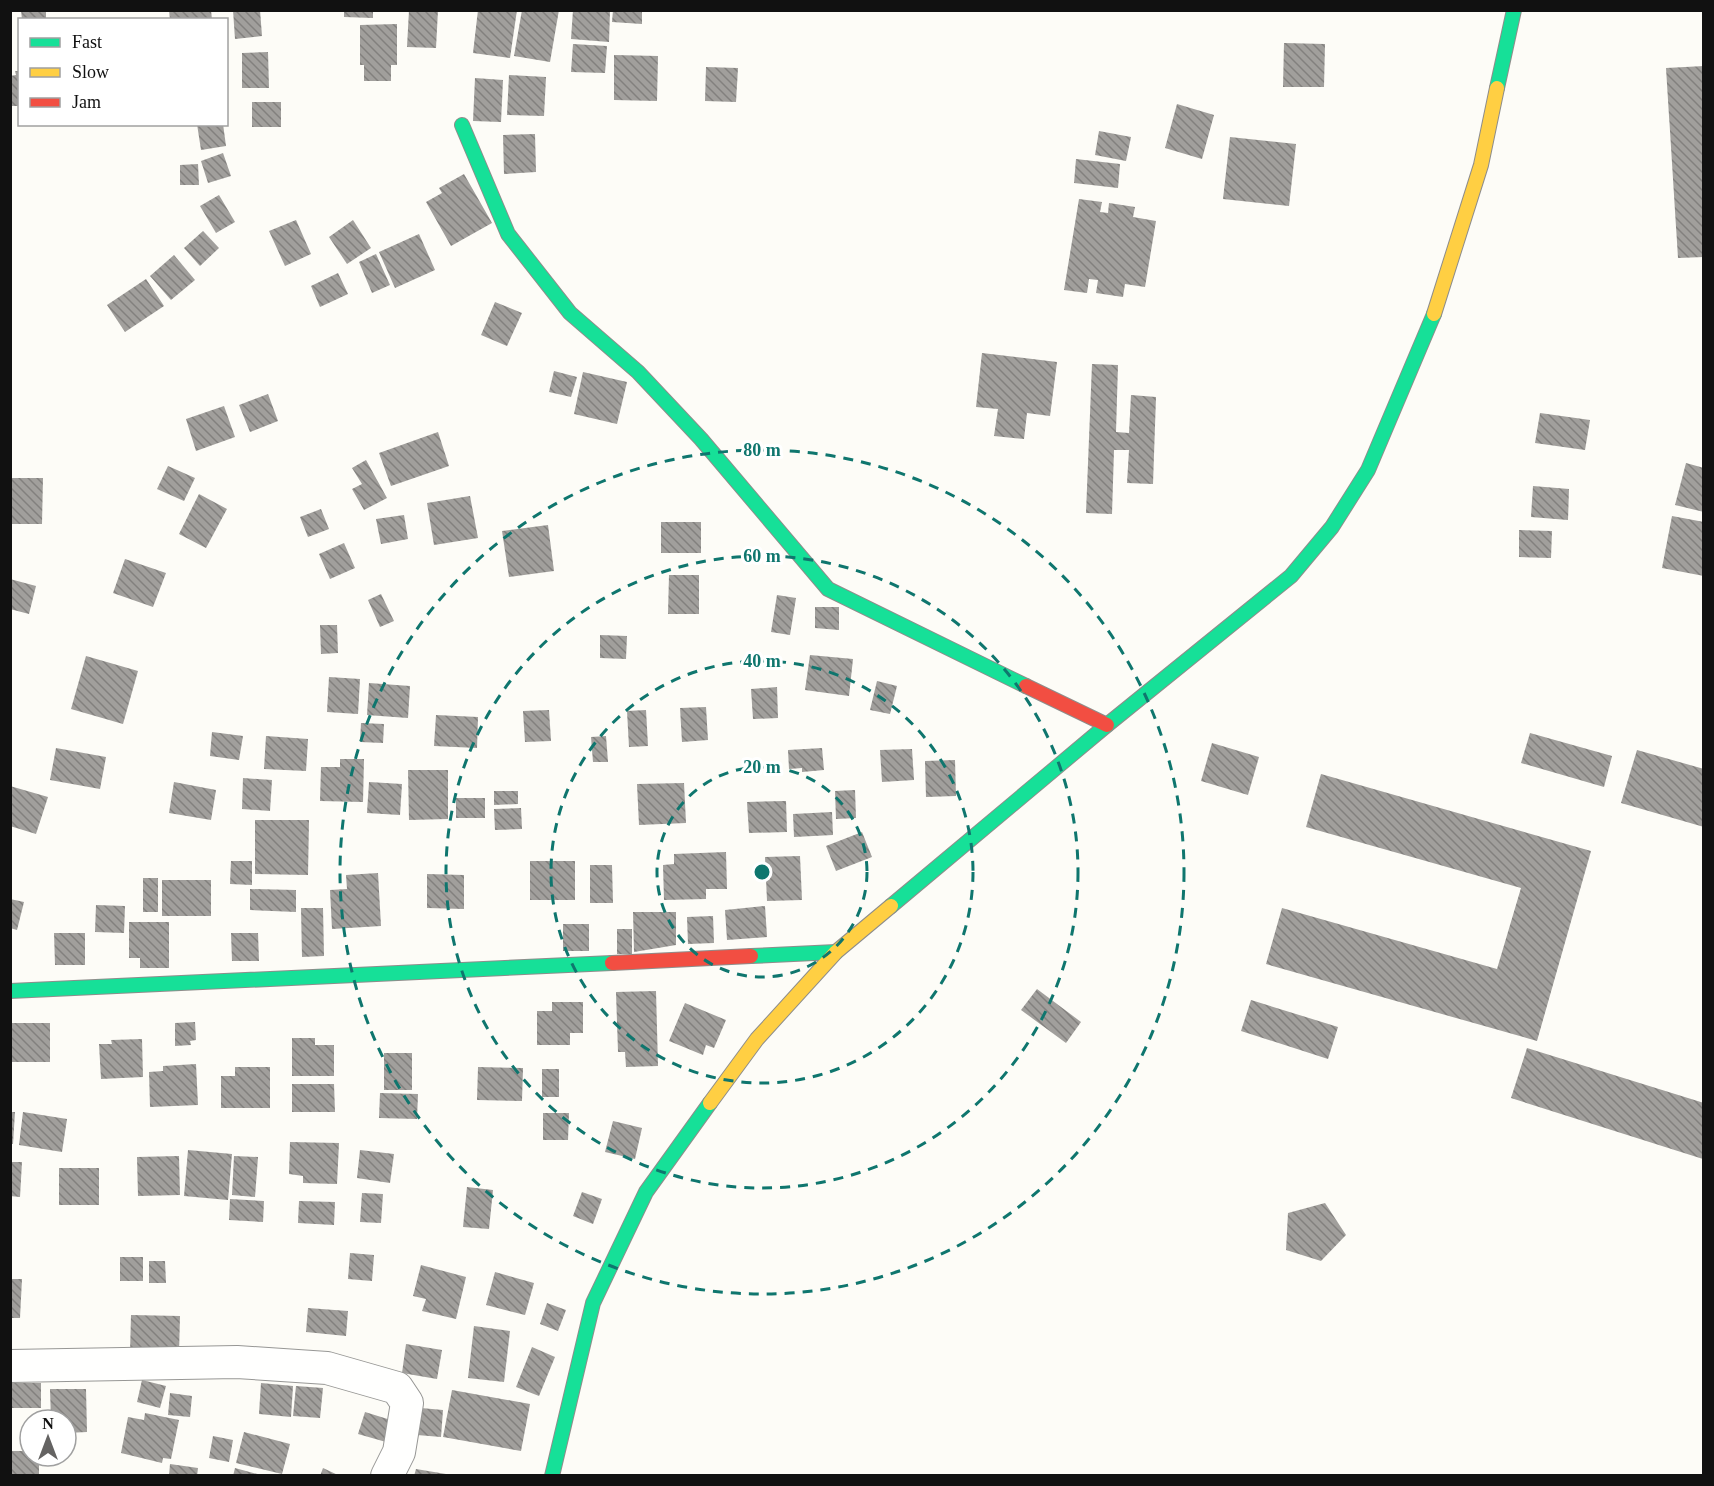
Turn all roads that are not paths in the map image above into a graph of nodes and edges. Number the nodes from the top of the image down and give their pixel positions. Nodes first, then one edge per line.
1 (1514, 10) edge
2 (462, 125) dead end
3 (1107, 725) junction
4 (836, 952) junction
5 (10, 991) edge
6 (10, 1366) edge
7 (387, 1476) edge
8 (552, 1476) edge

1 - 3 street
2 - 3 street
3 - 4 street
4 - 5 street
4 - 8 street
6 - 7 street

